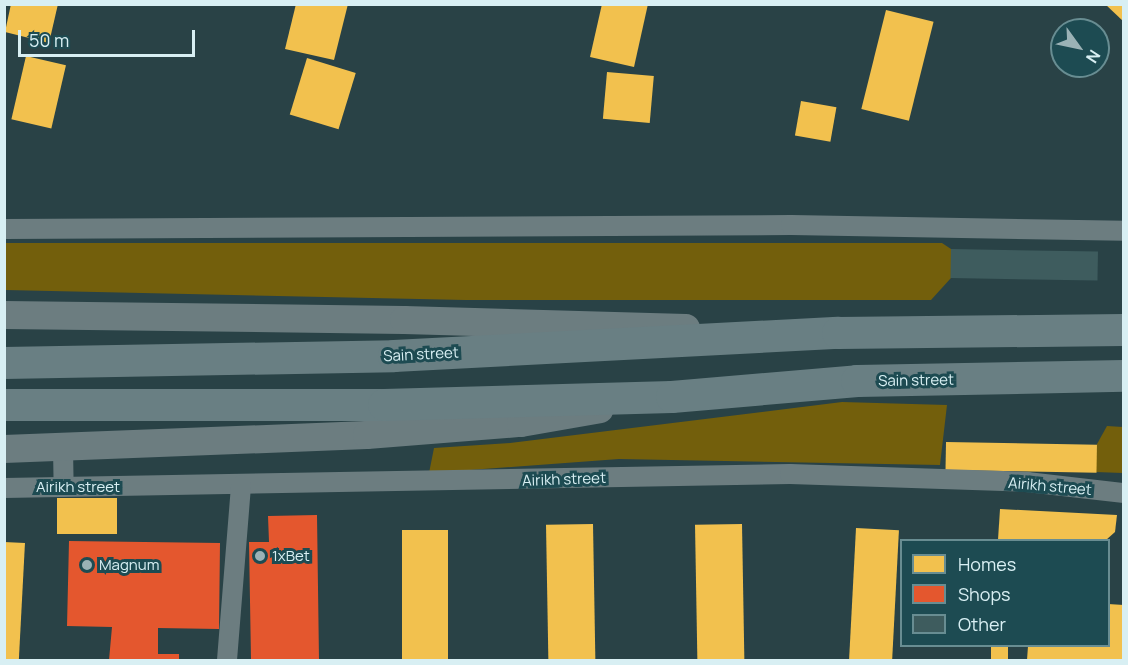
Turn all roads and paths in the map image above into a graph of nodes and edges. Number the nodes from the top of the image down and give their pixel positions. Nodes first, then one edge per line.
1 (4, 229) edge
2 (1124, 231) edge
3 (4, 315) edge
4 (1124, 330) edge
5 (838, 333) junction
6 (4, 363) edge
7 (1124, 376) edge
8 (672, 397) junction
9 (4, 405) edge
10 (4, 448) edge
11 (63, 448) junction
12 (241, 486) junction
13 (64, 487) junction
14 (4, 488) edge
15 (1124, 493) edge
16 (227, 660) edge

1 - 2 street
3 - 5 main road, Sain street
4 - 5 main road, Sain street
5 - 6 main road, Sain street
7 - 8 main road, Sain street
8 - 9 main road, Sain street
8 - 11 main road, Sain street
10 - 11 main road, Sain street
11 - 13 street
12 - 13 street, Airikh street
12 - 15 street, Airikh street
12 - 16 street
13 - 14 street, Airikh street

